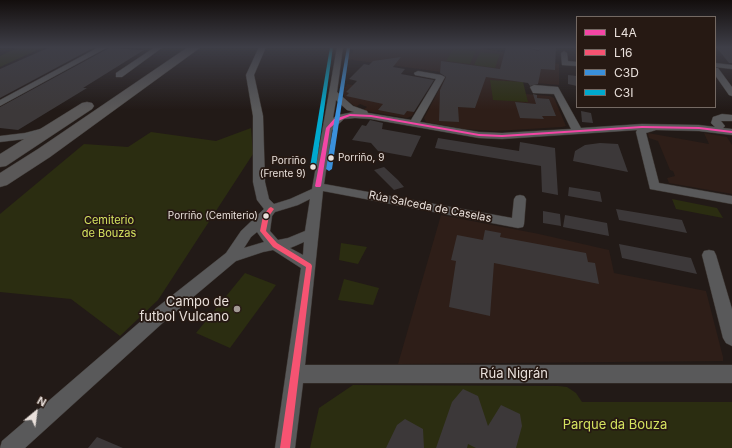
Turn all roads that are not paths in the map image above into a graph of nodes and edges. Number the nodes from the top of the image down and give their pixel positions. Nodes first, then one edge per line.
1 (60, 68) edge
2 (66, 68) edge
3 (141, 68) edge
4 (150, 68) edge
5 (150, 68) edge
6 (152, 68) edge
7 (253, 68) edge
8 (337, 68) edge
9 (716, 71) edge
10 (418, 74) dead end
11 (119, 75) dead end
12 (716, 81) edge
13 (724, 82) junction
14 (557, 92) dead end
15 (732, 93) edge
16 (334, 94) junction
17 (0, 99) edge
18 (0, 103) edge
19 (371, 116) junction
20 (732, 118) edge
21 (414, 124) junction
22 (720, 126) junction
23 (674, 127) junction
24 (328, 128) junction
25 (654, 128) junction
26 (50, 129) junction
27 (578, 131) junction
28 (732, 132) edge
29 (0, 139) edge
30 (44, 153) junction
31 (1, 166) edge
32 (0, 185) edge
33 (318, 189) junction
34 (520, 199) dead end
35 (732, 200) edge
36 (288, 204) junction
37 (268, 213) junction
38 (313, 217) junction
39 (311, 234) junction
40 (275, 245) junction
41 (709, 255) dead end
42 (231, 257) junction
43 (309, 266) junction
44 (732, 338) edge
45 (296, 374) junction
46 (732, 374) edge
47 (10, 448) edge
48 (285, 448) edge

1 - 17 street
2 - 18 street
3 - 11 street
4 - 26 highway
5 - 31 highway
6 - 30 highway
7 - 37 street
8 - 16 street
9 - 13 street
10 - 21 street
12 - 13 street
13 - 15 street
14 - 27 street
16 - 19 street
16 - 24 street
19 - 21 street
19 - 24 street
20 - 22 street
21 - 27 street
22 - 23 street
22 - 28 street
23 - 25 street
23 - 28 street
24 - 33 street
25 - 27 street
25 - 35 street
26 - 29 street
26 - 31 highway
30 - 31 highway
30 - 32 highway
33 - 34 street, Rúa Salceda de Caselas
33 - 36 street
33 - 38 street
36 - 37 street
36 - 38 street
37 - 40 street
37 - 42 street
38 - 39 street
39 - 40 street
39 - 43 street
40 - 42 street
40 - 43 street
41 - 44 street
42 - 47 street
43 - 45 street
45 - 46 street, Rúa Nigrán
45 - 48 street

